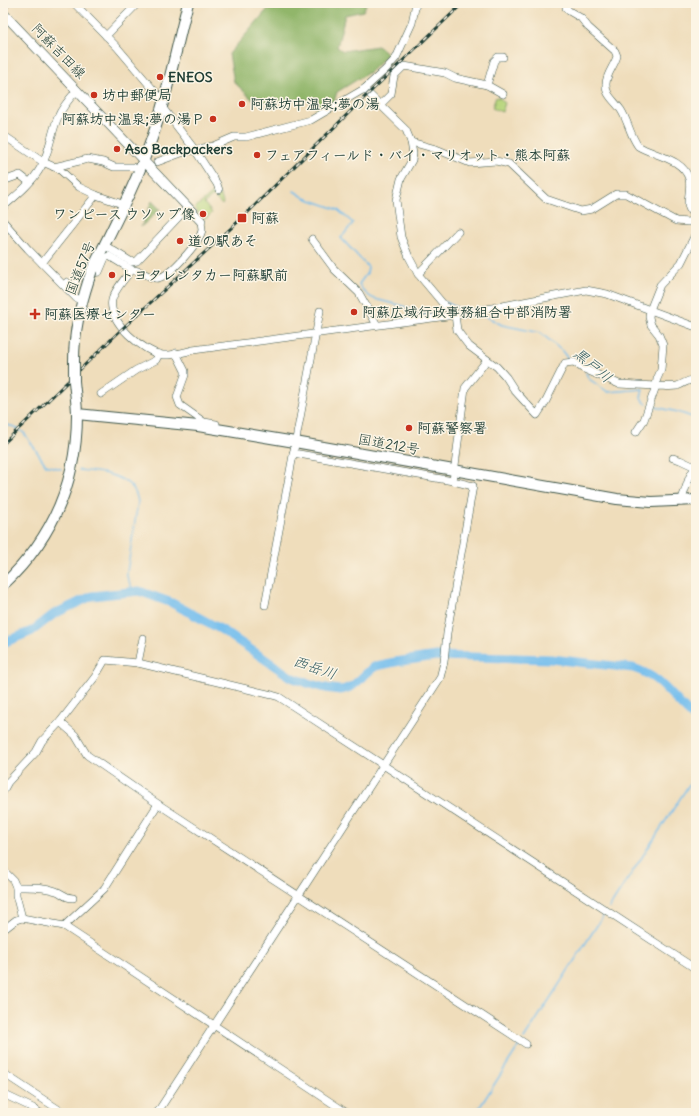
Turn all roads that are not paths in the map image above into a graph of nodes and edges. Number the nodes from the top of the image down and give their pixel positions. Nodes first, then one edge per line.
1 (7, 3) edge
2 (74, 3) edge
3 (135, 3) edge
4 (188, 3) edge
5 (416, 3) edge
6 (567, 3) edge
7 (3, 7) edge
8 (3, 13) edge
9 (106, 36) junction
10 (503, 57) dead end
11 (487, 85) junction
12 (364, 89) junction
13 (77, 90) junction
14 (503, 94) dead end
15 (163, 104) junction
16 (381, 104) junction
17 (3, 135) edge
18 (411, 142) junction
19 (195, 150) junction
20 (144, 161) junction
21 (43, 162) junction
22 (157, 162) dead end
23 (54, 167) junction
24 (133, 167) dead end
25 (3, 181) edge
26 (29, 182) junction
27 (219, 190) dead end
28 (96, 195) junction
29 (125, 205) junction
30 (3, 207) edge
31 (188, 207) junction
32 (696, 219) edge
33 (3, 221) edge
34 (201, 221) joint
35 (458, 232) dead end
36 (696, 233) edge
37 (312, 239) dead end
38 (104, 244) junction
39 (42, 263) junction
40 (132, 270) junction
41 (418, 274) junction
42 (54, 276) junction
43 (82, 301) junction
44 (650, 310) junction
45 (320, 311) dead end
46 (455, 314) junction
47 (377, 325) junction
48 (696, 327) edge
49 (316, 334) junction
50 (176, 353) junction
51 (159, 354) junction
52 (487, 360) junction
53 (696, 380) edge
54 (656, 386) junction
55 (101, 394) dead end
56 (77, 414) junction
57 (229, 431) junction
58 (636, 432) dead end
59 (295, 442) junction
60 (293, 453) junction
61 (673, 458) dead end
62 (695, 466) edge
63 (454, 470) junction
64 (453, 481) junction
65 (696, 500) edge
66 (681, 502) junction
67 (3, 585) edge
68 (265, 605) dead end
69 (143, 638) dead end
70 (138, 663) junction
71 (60, 722) junction
72 (382, 766) junction
73 (3, 791) edge
74 (158, 804) junction
75 (6, 872) edge
76 (3, 881) edge
77 (16, 887) junction
78 (298, 895) junction
79 (73, 898) dead end
80 (22, 918) junction
81 (64, 926) junction
82 (3, 930) edge
83 (696, 969) edge
84 (214, 1025) junction
85 (526, 1044) dead end
86 (3, 1073) edge
87 (3, 1094) edge
88 (53, 1110) edge
89 (40, 1113) edge
90 (64, 1113) edge
91 (157, 1113) edge
92 (347, 1113) edge

1 - 7 street
2 - 9 street
3 - 9 street
4 - 15 highway, 国道57号
5 - 12 street
6 - 32 street
8 - 13 main road, 阿蘇吉田線
9 - 15 street
10 - 11 street
11 - 14 street
11 - 16 street
12 - 16 street
12 - 19 street
13 - 20 main road, 阿蘇吉田線
13 - 21 street
15 - 19 street
15 - 20 highway, 国道57号
16 - 18 street
17 - 21 street
18 - 32 street
18 - 41 street
19 - 22 street
19 - 27 street
20 - 29 highway, 国道57号
20 - 31 main road, 阿蘇吉田線
21 - 23 street
21 - 26 street
23 - 24 street
23 - 28 street
25 - 26 street
26 - 30 street
28 - 29 street
28 - 39 street
29 - 38 highway, 国道57号
31 - 34 main road, 阿蘇吉田線
31 - 38 street
33 - 39 street
34 - 40 street
35 - 41 street
36 - 44 street
37 - 47 street
38 - 43 highway, 国道57号
39 - 42 street
40 - 42 street
40 - 51 street
41 - 46 street
42 - 43 street
43 - 56 highway, 国道57号, bridge
44 - 46 street
44 - 48 street
44 - 54 street
45 - 49 street
46 - 47 street
46 - 52 street
47 - 49 street
49 - 50 street
49 - 59 street
50 - 51 street
50 - 57 street
51 - 55 street
52 - 54 street
52 - 63 street
53 - 54 street
54 - 58 street
56 - 57 highway, 国道212号
56 - 67 highway, 国道57号
57 - 59 highway, 国道212号
59 - 60 street
59 - 63 highway, 国道212号
60 - 64 street
60 - 68 street
61 - 62 street
62 - 66 street
63 - 64 street
63 - 66 highway, 国道212号
64 - 72 street
65 - 66 highway, 国道212号
69 - 70 street
70 - 71 street
70 - 72 street
71 - 73 street
71 - 74 street
72 - 78 street
72 - 83 street
74 - 78 street
74 - 81 street
75 - 76 street
75 - 77 street
77 - 79 street
77 - 80 street
78 - 84 street
78 - 85 street
80 - 81 street
80 - 82 street
81 - 84 street
84 - 91 street
84 - 92 street
86 - 88 street
87 - 89 street
88 - 90 street

